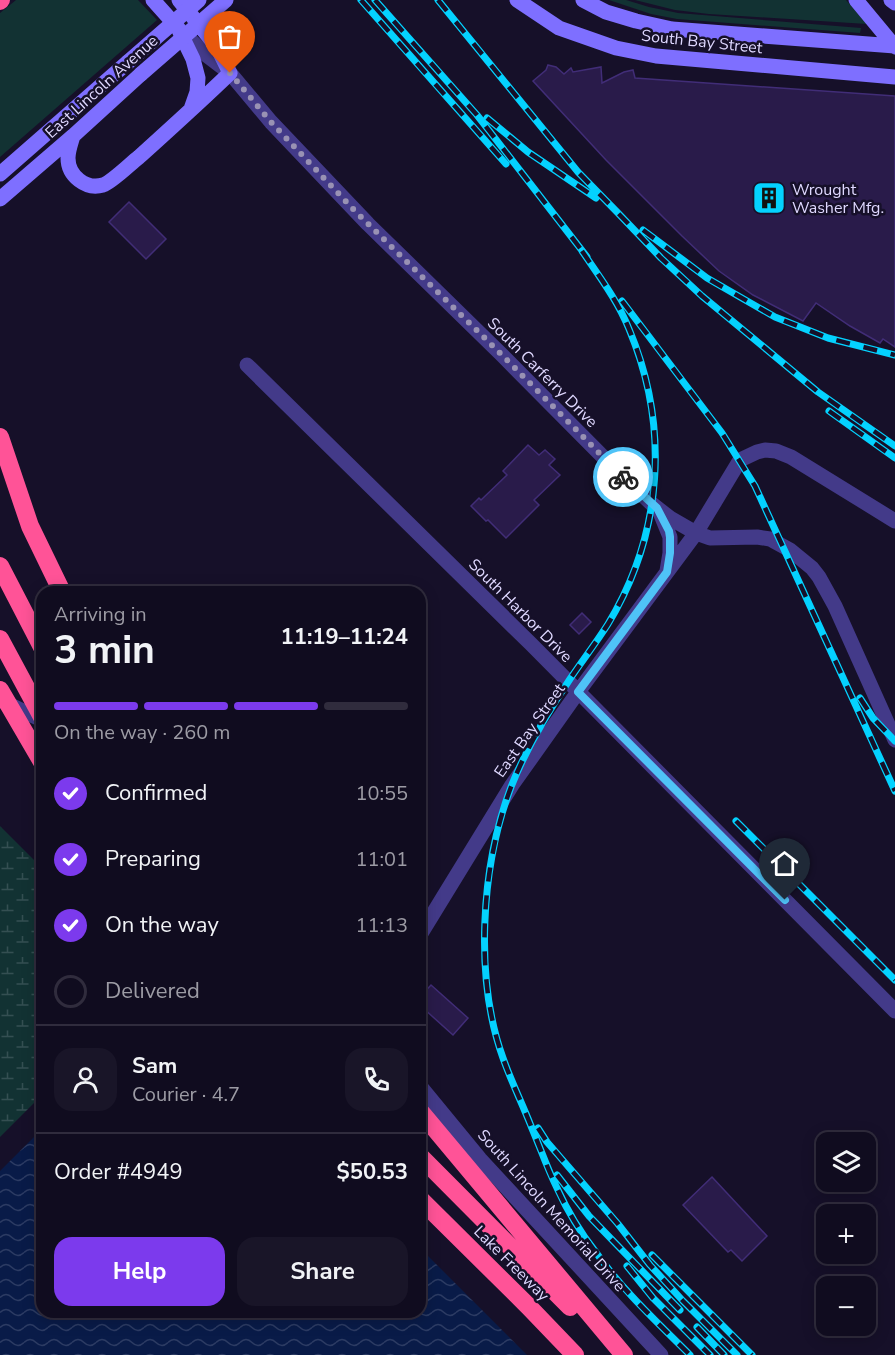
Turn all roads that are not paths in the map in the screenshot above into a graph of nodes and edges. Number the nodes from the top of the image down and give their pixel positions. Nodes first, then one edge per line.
1 (153, 0) edge
2 (179, 0) edge
3 (199, 0) edge
4 (226, 0) edge
5 (517, 0) edge
6 (583, 0) edge
7 (856, 0) edge
8 (891, 0) edge
9 (895, 3) edge
10 (178, 28) junction
11 (895, 46) edge
12 (230, 73) junction
13 (895, 77) edge
14 (190, 112) junction
15 (73, 136) junction
16 (0, 174) edge
17 (0, 199) edge
18 (247, 365) dead end
19 (0, 437) edge
20 (657, 508) junction
21 (895, 521) edge
22 (696, 533) junction
23 (0, 566) edge
24 (667, 572) junction
25 (59, 586) edge
26 (36, 635) edge
27 (0, 639) edge
28 (0, 690) edge
29 (578, 692) junction
30 (0, 700) edge
31 (36, 707) edge
32 (36, 715) edge
33 (895, 740) edge
34 (36, 752) edge
35 (426, 925) edge
36 (895, 1011) edge
37 (426, 1093) edge
38 (426, 1118) edge
39 (426, 1162) edge
40 (426, 1205) edge
41 (575, 1355) edge
42 (618, 1355) edge
43 (624, 1355) edge
44 (661, 1355) edge

1 - 10 main road, South Carferry Drive
2 - 12 main road, South Carferry Drive
3 - 16 main road, East Lincoln Avenue, bridge
4 - 15 main road, East Lincoln Avenue, bridge
5 - 13 main road, South Bay Street
6 - 11 main road, South Bay Street
7 - 11 main road
8 - 9 main road
10 - 12 street, South Carferry Drive
10 - 14 main road
12 - 14 main road
12 - 20 street, South Carferry Drive
14 - 15 main road
15 - 17 main road, East Lincoln Avenue
18 - 29 street, South Harbor Drive
19 - 25 highway
20 - 22 street, South Carferry Drive
20 - 24 street
21 - 22 street, East Bay Street
22 - 24 street, East Bay Street
22 - 33 street, South Carferry Drive
23 - 26 highway
24 - 29 street, East Bay Street
27 - 31 highway
28 - 34 highway, bridge
29 - 35 street, East Bay Street
29 - 36 street, South Harbor Drive
30 - 32 street
37 - 44 street, South Lincoln Memorial Drive
38 - 43 highway
39 - 42 highway
40 - 41 highway, Lake Freeway

